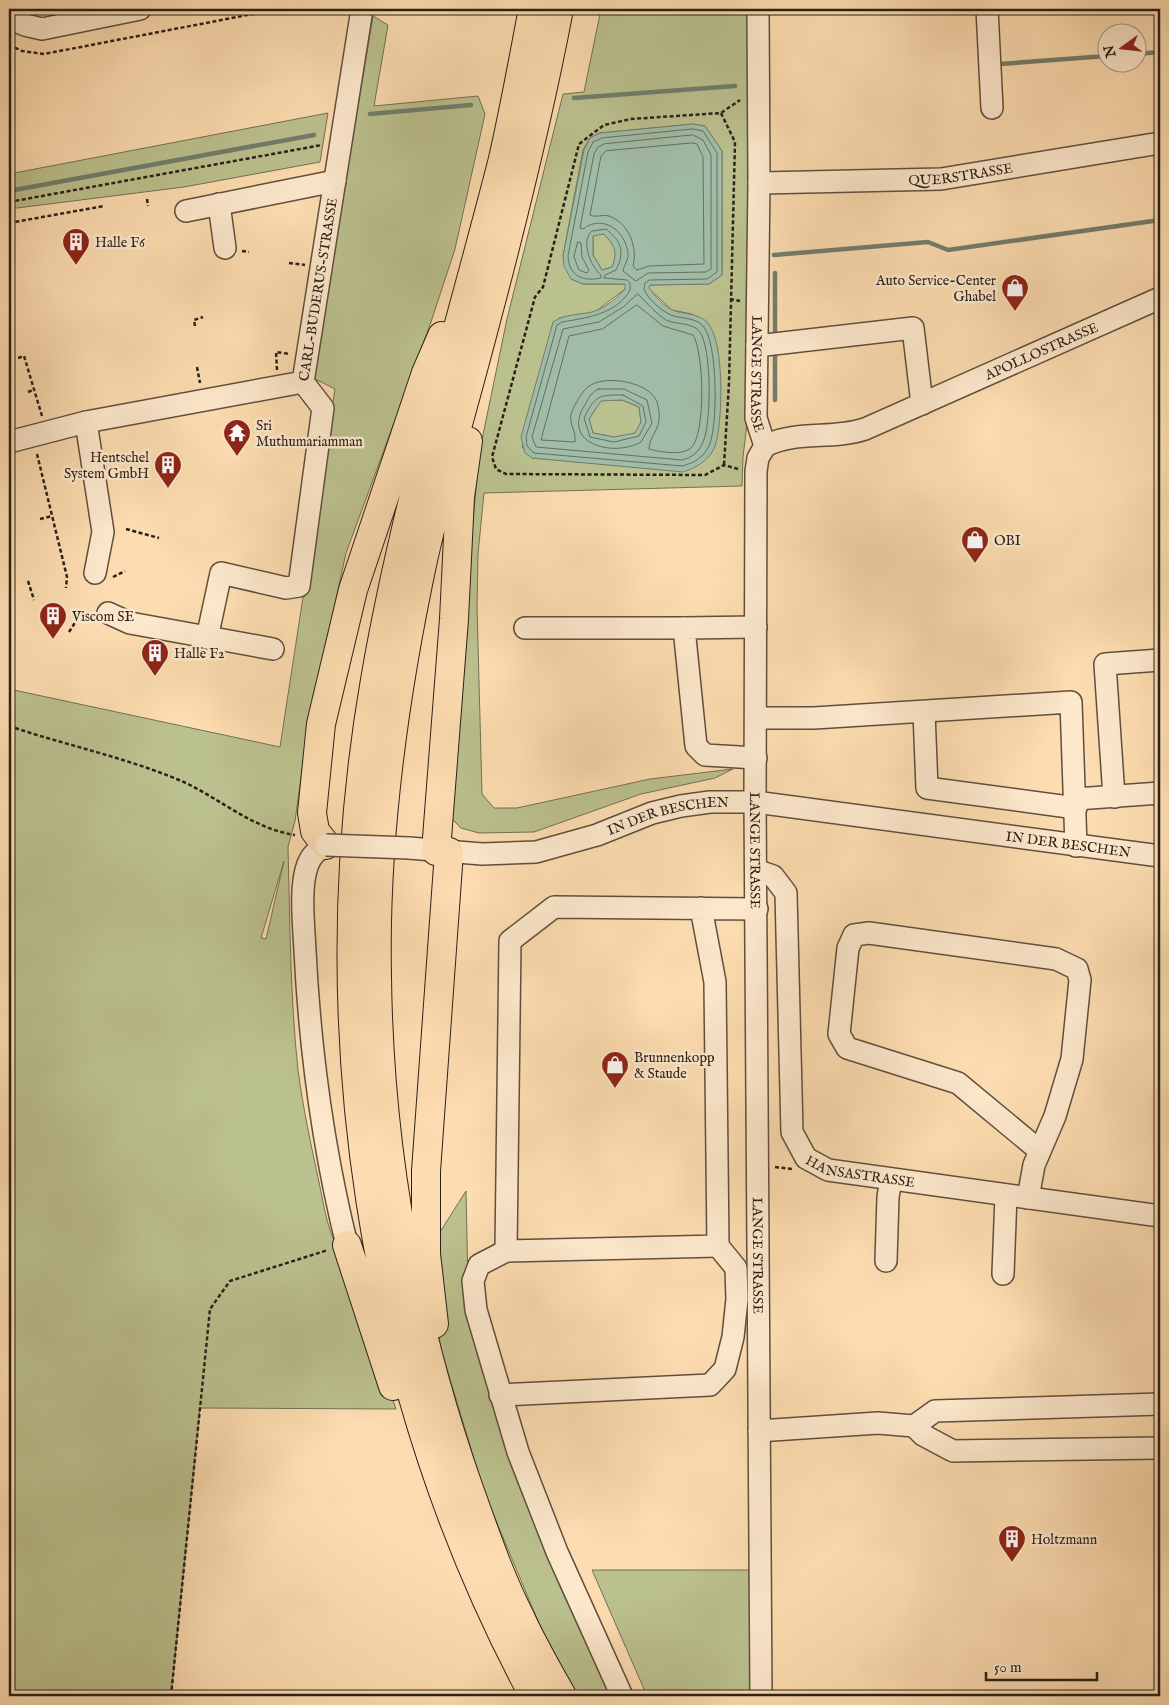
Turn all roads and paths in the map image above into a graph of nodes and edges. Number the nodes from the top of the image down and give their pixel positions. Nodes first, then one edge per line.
1 (140, 9) edge
2 (280, 9) edge
3 (362, 9) edge
4 (533, 9) edge
5 (558, 9) edge
6 (758, 9) edge
7 (987, 9) edge
8 (9, 16) edge
9 (9, 45) edge
10 (758, 94) junction
11 (992, 108) dead end
12 (721, 113) junction
13 (341, 141) junction
14 (1160, 144) edge
15 (335, 182) junction
16 (759, 183) junction
17 (147, 199) dead end
18 (9, 202) edge
19 (219, 204) junction
20 (104, 206) dead end
21 (148, 206) dead end
22 (186, 211) dead end
23 (9, 223) edge
24 (226, 248) dead end
25 (475, 259) junction
26 (1160, 298) edge
27 (203, 318) dead end
28 (486, 322) junction
29 (195, 326) dead end
30 (756, 346) junction
31 (307, 356) junction
32 (18, 358) dead end
33 (303, 382) junction
34 (279, 386) junction
35 (33, 390) junction
36 (28, 392) dead end
37 (922, 404) junction
38 (86, 422) junction
39 (43, 432) junction
40 (9, 442) edge
41 (765, 446) junction
42 (724, 465) junction
43 (756, 471) junction
44 (52, 516) junction
45 (40, 519) dead end
46 (126, 529) dead end
47 (159, 538) dead end
48 (125, 571) dead end
49 (102, 576) joint
50 (28, 581) dead end
51 (66, 588) dead end
52 (34, 600) dead end
53 (108, 613) dead end
54 (80, 615) dead end
55 (756, 627) junction
56 (525, 628) dead end
57 (684, 628) junction
58 (70, 632) dead end
59 (207, 638) junction
60 (273, 649) dead end
61 (1160, 660) edge
62 (924, 712) junction
63 (756, 718) junction
64 (9, 726) edge
65 (756, 758) junction
66 (927, 788) junction
67 (1160, 793) edge
68 (1114, 797) junction
69 (755, 802) junction
70 (1076, 804) junction
71 (928, 825) junction
72 (314, 840) junction
73 (1076, 846) junction
74 (443, 851) junction
75 (1160, 856) edge
76 (756, 870) junction
77 (701, 908) junction
78 (757, 909) junction
79 (1040, 1152) junction
80 (890, 1179) junction
81 (1006, 1195) junction
82 (1028, 1198) junction
83 (1160, 1216) edge
84 (347, 1245) junction
85 (718, 1246) junction
86 (506, 1251) junction
87 (886, 1261) dead end
88 (1003, 1274) dead end
89 (500, 1395) junction
90 (1160, 1404) edge
91 (914, 1426) junction
92 (759, 1431) junction
93 (449, 1432) junction
94 (1160, 1448) edge
95 (452, 1514) junction
96 (171, 1696) edge
97 (534, 1696) edge
98 (562, 1696) edge
99 (622, 1696) edge
100 (761, 1696) edge

1 - 8 street
2 - 9 path
3 - 13 street, CARL-BUDERUS-STRASSE
4 - 25 highway
5 - 28 highway
6 - 10 street, LANGE STRASSE
7 - 11 street
10 - 12 path
10 - 16 street, LANGE STRASSE
12 - 42 path
12 - 42 path
13 - 15 street, CARL-BUDERUS-STRASSE
13 - 18 path
14 - 16 street, QUERSTRASSE
15 - 19 street
15 - 31 street, CARL-BUDERUS-STRASSE
16 - 30 street, LANGE STRASSE
17 - 21 path
19 - 22 street
19 - 24 street
20 - 23 path
25 - 72 highway
25 - 95 highway
26 - 37 street, APOLLOSTRASSE
27 - 29 path
28 - 74 highway
28 - 93 highway
30 - 37 street
30 - 41 street, LANGE STRASSE
31 - 33 street, CARL-BUDERUS-STRASSE
31 - 34 path
32 - 35 path
33 - 34 street, CARL-BUDERUS-STRASSE
33 - 59 street
34 - 38 street, CARL-BUDERUS-STRASSE
35 - 36 path
35 - 39 path
37 - 41 street, APOLLOSTRASSE
38 - 39 street, CARL-BUDERUS-STRASSE
38 - 49 street
39 - 40 street, CARL-BUDERUS-STRASSE
39 - 44 path
41 - 43 street, LANGE STRASSE
42 - 43 path
43 - 55 street, LANGE STRASSE
44 - 45 path
44 - 51 path
46 - 47 path
48 - 49 path
50 - 52 path
53 - 59 street
54 - 58 path
55 - 57 street
55 - 63 street, LANGE STRASSE
56 - 57 street
57 - 65 street
59 - 60 street
61 - 68 street
62 - 63 street
62 - 66 street
62 - 70 street
63 - 65 street, LANGE STRASSE
64 - 72 path
65 - 69 street, LANGE STRASSE
66 - 70 street
66 - 71 street
67 - 68 street
68 - 70 street
69 - 71 street, IN DER BESCHEN
69 - 74 street, IN DER BESCHEN
69 - 76 street, LANGE STRASSE
70 - 73 street
71 - 73 street, IN DER BESCHEN
72 - 74 street, IN DER BESCHEN, bridge
72 - 84 street
73 - 75 street, IN DER BESCHEN
74 - 93 highway
76 - 78 street, LANGE STRASSE
76 - 80 street, HANSASTRASSE
77 - 78 street
77 - 85 street
77 - 86 street
78 - 92 street, LANGE STRASSE
79 - 79 street
79 - 82 street
80 - 81 street, HANSASTRASSE
80 - 87 street
81 - 82 street, HANSASTRASSE
81 - 88 street
82 - 83 street, HANSASTRASSE
84 - 95 highway
84 - 96 path
85 - 86 street
85 - 89 street
86 - 89 street
89 - 99 street
90 - 91 street
91 - 92 street
91 - 94 street
92 - 100 street, LANGE STRASSE
93 - 98 highway
95 - 97 highway

